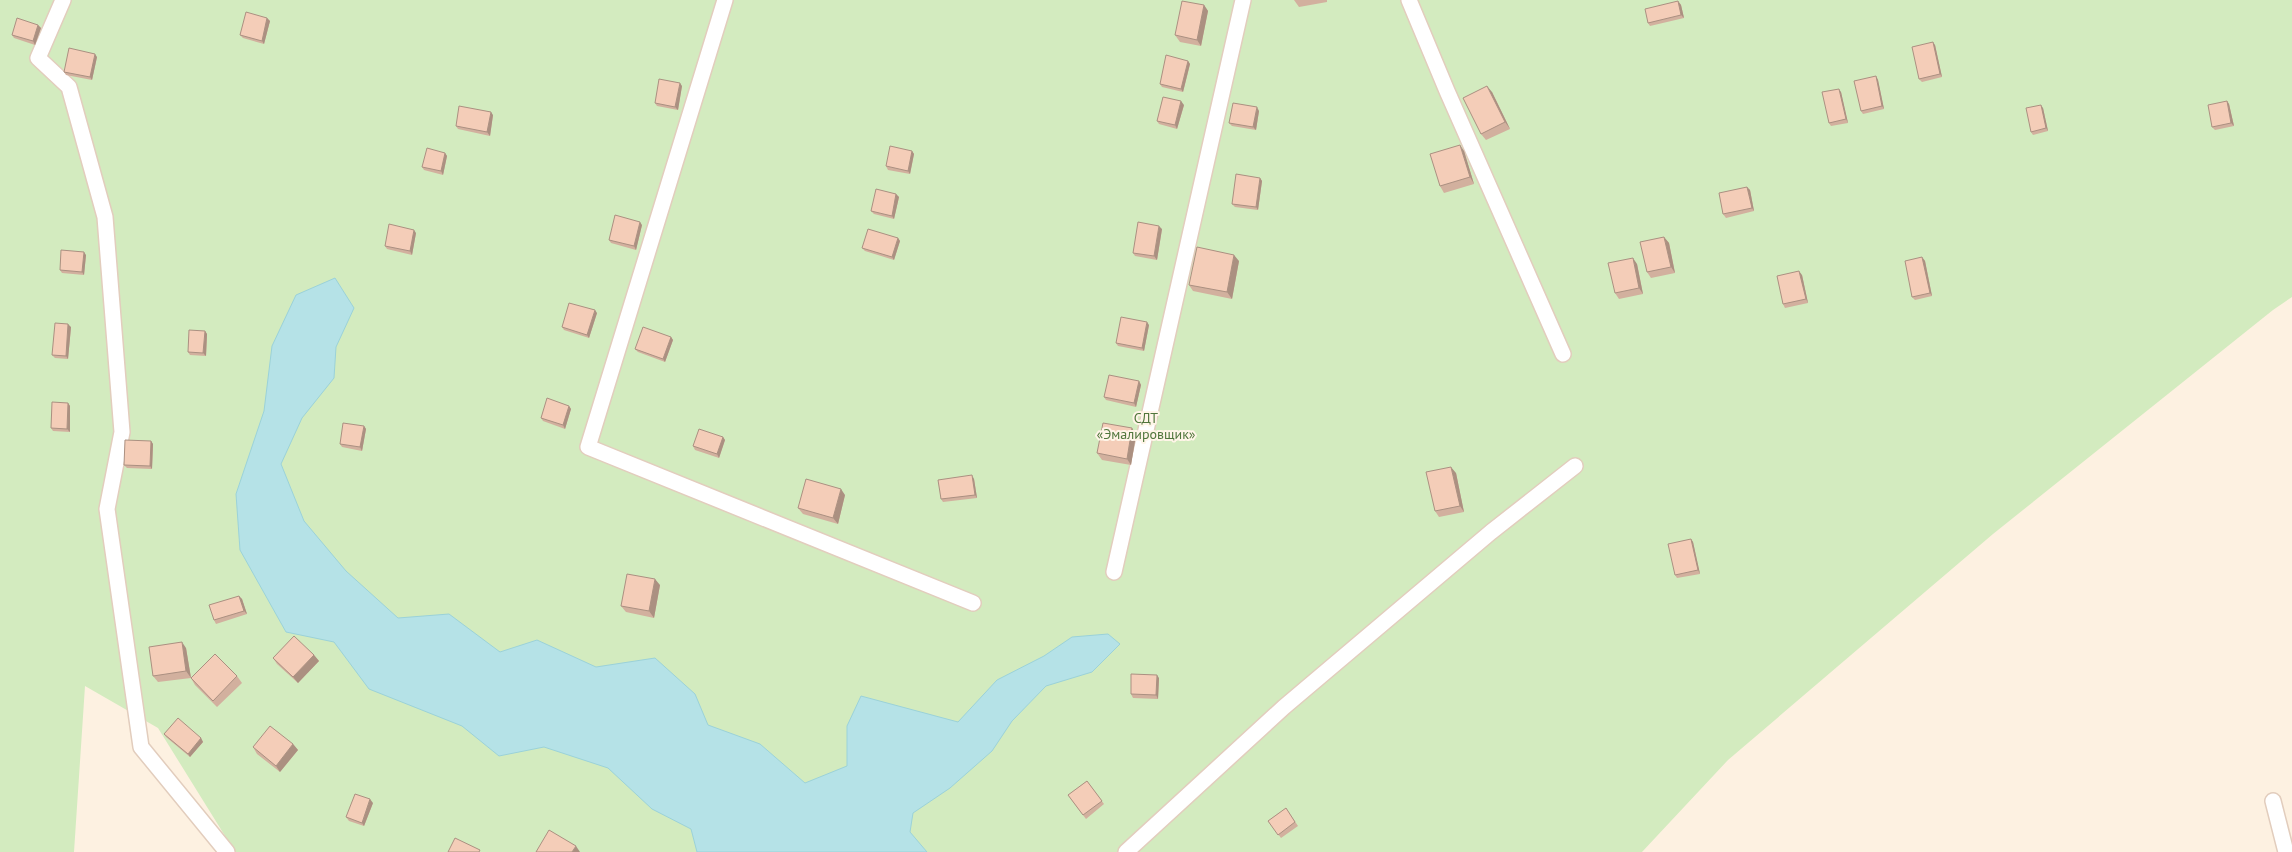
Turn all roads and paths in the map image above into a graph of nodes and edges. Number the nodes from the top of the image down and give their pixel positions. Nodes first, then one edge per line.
1 (63, 0) edge
2 (725, 0) edge
3 (1243, 0) edge
4 (1409, 0) edge
5 (1563, 354) dead end
6 (1574, 466) dead end
7 (1114, 572) dead end
8 (973, 603) dead end
9 (2273, 801) dead end
10 (227, 852) edge
11 (1126, 852) edge
12 (2286, 852) edge

1 - 10 lane
2 - 8 lane
3 - 7 lane
4 - 5 lane
6 - 11 lane
9 - 12 lane

